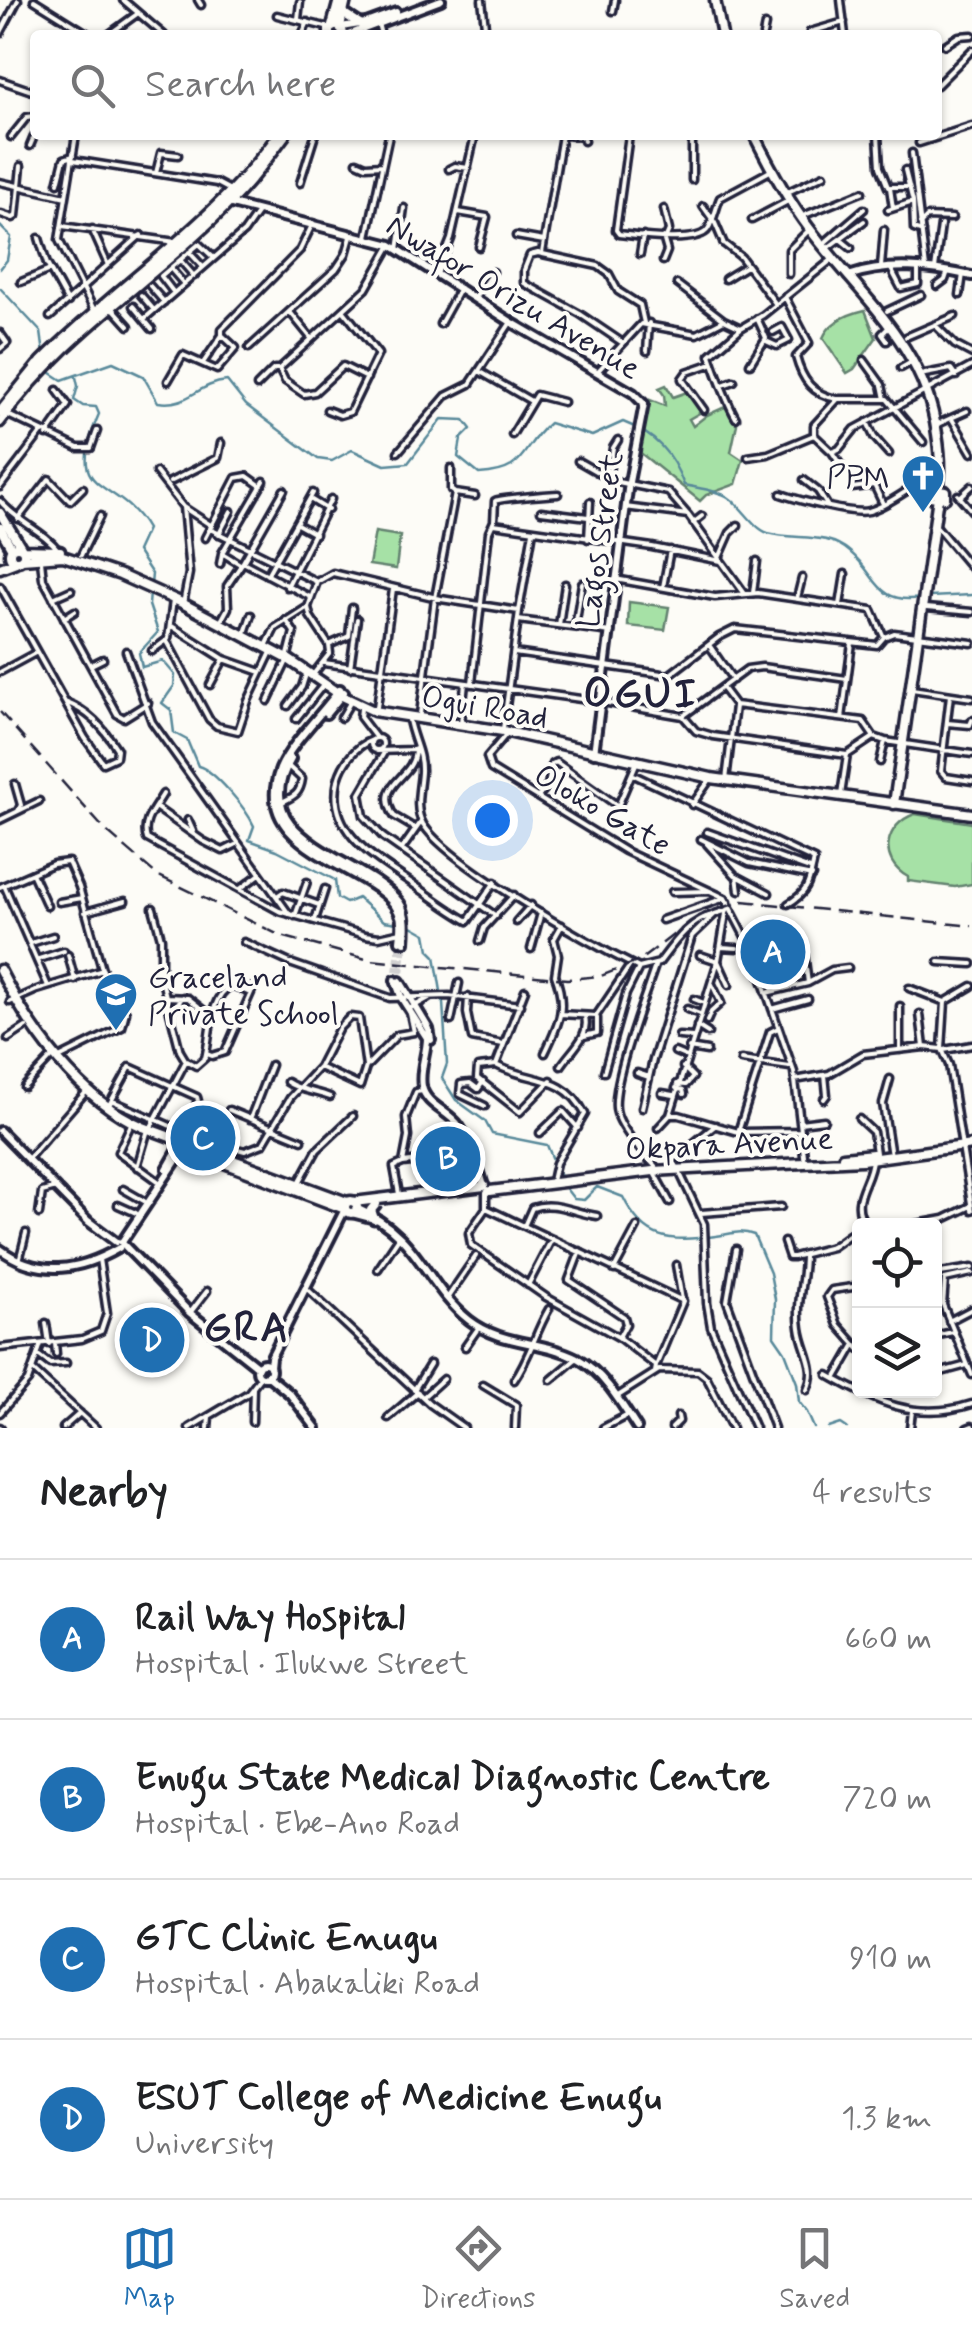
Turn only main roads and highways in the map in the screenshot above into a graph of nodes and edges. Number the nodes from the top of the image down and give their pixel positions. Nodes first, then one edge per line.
1 (343, 0) edge
2 (430, 0) edge
3 (441, 0) edge
4 (718, 0) edge
5 (343, 13) junction
6 (360, 24) junction
7 (338, 30) edge
8 (723, 30) edge
9 (277, 140) edge
10 (759, 140) edge
11 (234, 193) junction
12 (226, 201) junction
13 (246, 209) junction
14 (826, 243) junction
15 (851, 275) junction
16 (968, 275) edge
17 (908, 342) junction
18 (43, 362) junction
19 (929, 389) junction
20 (640, 400) joint
21 (2, 416) edge
22 (942, 495) junction
23 (0, 513) edge
24 (0, 528) edge
25 (17, 537) junction
26 (41, 553) junction
27 (17, 554) junction
28 (97, 563) junction
29 (0, 566) edge
30 (185, 602) junction
31 (269, 647) junction
32 (311, 672) junction
33 (340, 692) junction
34 (460, 722) junction
35 (595, 751) junction
36 (638, 760) junction
37 (726, 778) junction
38 (898, 799) junction
39 (972, 812) edge
40 (0, 970) edge
41 (0, 981) edge
42 (398, 981) tunnel mouth
43 (5, 991) edge
44 (12, 1000) junction
45 (412, 1008) junction
46 (37, 1037) junction
47 (87, 1091) junction
48 (130, 1124) junction
49 (0, 1131) edge
50 (972, 1142) edge
51 (184, 1144) junction
52 (281, 1182) junction
53 (487, 1188) junction
54 (413, 1197) junction
55 (376, 1204) junction
56 (348, 1210) junction
57 (373, 1218) junction
58 (129, 1227) junction
59 (119, 1244) junction
60 (0, 1250) edge
61 (264, 1369) junction
62 (316, 1428) edge
63 (637, 1428) edge

1 - 5 main road
1 - 7 main road
2 - 6 main road
3 - 7 main road
4 - 8 main road
5 - 6 main road
5 - 7 main road
6 - 7 main road
9 - 11 main road
10 - 14 main road
11 - 12 main road
11 - 13 main road
12 - 13 main road, Nwafor Orizu Avenue
12 - 18 main road
12 - 18 main road
13 - 20 main road, Nwafor Orizu Avenue
14 - 15 main road
14 - 15 main road
15 - 16 main road
15 - 17 main road
15 - 17 main road
17 - 19 main road
17 - 19 main road
18 - 21 main road
19 - 22 main road
19 - 22 main road
20 - 35 main road, Lagos Street
22 - 38 main road
23 - 25 main road
24 - 27 main road
25 - 26 main road
25 - 27 main road
26 - 27 main road, Ogui Road
26 - 28 main road, Ogui Road
26 - 28 main road, Ogui Road
27 - 29 main road, Ogui Road
28 - 30 main road, Ogui Road
30 - 31 main road, Ogui Road
30 - 31 main road, Ogui Road
31 - 32 main road, Ogui Road
32 - 33 main road, Ogui Road
32 - 33 main road, Ogui Road
33 - 33 main road
33 - 34 main road, Ogui Road
33 - 34 main road, Ogui Road
34 - 35 main road, Ogui Road
35 - 36 main road, Ogui Road
36 - 37 main road, Ogui Road
36 - 37 main road, Ogui Road
37 - 38 main road, Ogui Road
38 - 39 main road, Ogui Road
40 - 43 main road
41 - 43 main road
42 - 45 main road
43 - 44 main road
44 - 46 main road
44 - 46 main road
45 - 53 main road
45 - 53 main road
46 - 47 main road
47 - 48 main road
47 - 48 main road
48 - 51 main road
49 - 59 main road
50 - 53 main road, Okpara Avenue
51 - 52 main road
51 - 52 main road
51 - 58 main road
51 - 58 main road
52 - 56 main road
52 - 56 main road
53 - 54 main road, Okpara Avenue
54 - 55 main road, Okpara Avenue
54 - 56 main road, Okpara Avenue
55 - 56 main road, Okpara Avenue
55 - 57 main road
56 - 57 main road
56 - 61 main road
57 - 63 main road
58 - 59 main road
59 - 60 main road
59 - 61 main road
61 - 62 main road

